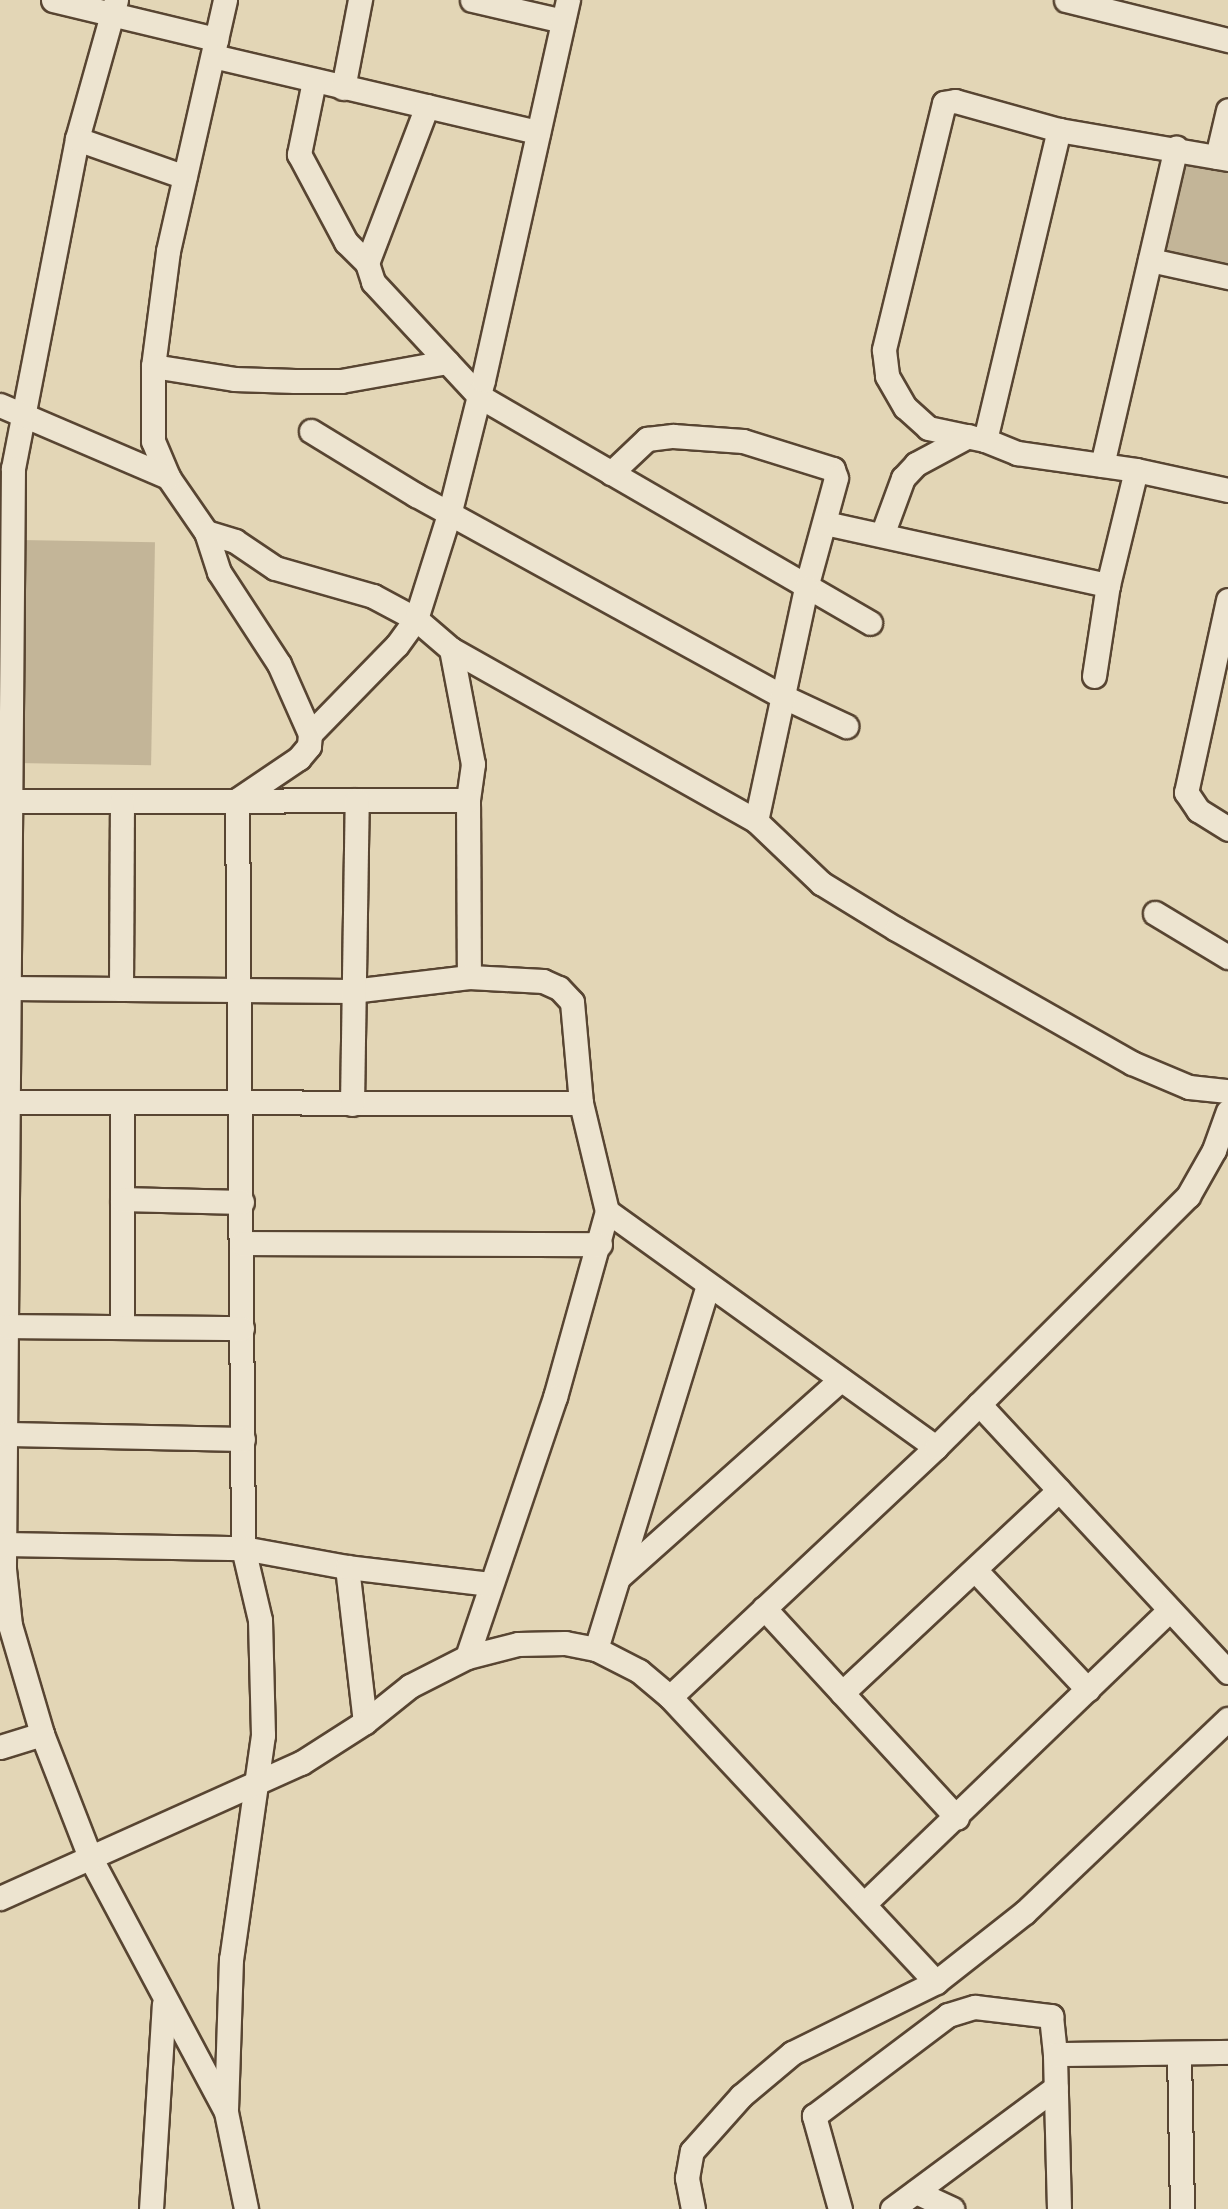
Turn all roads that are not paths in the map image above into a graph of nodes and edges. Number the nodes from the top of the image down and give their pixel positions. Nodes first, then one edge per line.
1 (53, 0) edge
2 (225, 0) edge
3 (360, 0) edge
4 (472, 0) edge
5 (1066, 0) edge
6 (114, 7) edge
7 (566, 11) edge
8 (1228, 40) edge
9 (215, 47) junction
10 (314, 81) junction
11 (343, 88) junction
12 (427, 106) junction
13 (1228, 110) edge
14 (1059, 130) junction
15 (538, 132) junction
16 (78, 139) junction
17 (1176, 147) junction
18 (1223, 158) edge
19 (185, 177) junction
20 (1150, 260) junction
21 (367, 262) junction
22 (1228, 277) edge
23 (447, 362) junction
24 (153, 366) junction
25 (479, 396) junction
26 (0, 405) edge
27 (24, 418) junction
28 (311, 431) dead end
29 (976, 438) junction
30 (1102, 465) junction
31 (6, 468) edge
32 (1136, 470) junction
33 (611, 473) junction
34 (168, 477) junction
35 (1228, 490) edge
36 (450, 511) junction
37 (825, 523) junction
38 (206, 532) junction
39 (882, 535) junction
40 (1108, 584) junction
41 (806, 588) junction
42 (1228, 600) edge
43 (416, 619) junction
44 (870, 624) dead end
45 (452, 649) junction
46 (1094, 676) dead end
47 (782, 696) junction
48 (5, 714) edge
49 (846, 726) dead end
50 (310, 734) junction
51 (5, 800) edge
52 (122, 800) junction
53 (237, 800) junction
54 (357, 800) junction
55 (468, 800) junction
56 (756, 821) junction
57 (1228, 829) edge
58 (1155, 913) dead end
59 (1228, 957) edge
60 (469, 977) junction
61 (9, 988) junction
62 (121, 989) junction
63 (241, 990) junction
64 (352, 991) junction
65 (1228, 1091) edge
66 (122, 1102) junction
67 (582, 1102) junction
68 (241, 1103) junction
69 (352, 1104) junction
70 (1228, 1111) edge
71 (5, 1114) edge
72 (4, 1190) edge
73 (122, 1199) junction
74 (242, 1202) junction
75 (607, 1211) junction
76 (242, 1243) junction
77 (600, 1244) junction
78 (708, 1286) junction
79 (122, 1327) junction
80 (242, 1328) junction
81 (4, 1332) edge
82 (841, 1379) junction
83 (979, 1404) junction
84 (5, 1434) junction
85 (243, 1439) junction
86 (936, 1447) junction
87 (1059, 1490) junction
88 (4, 1544) junction
89 (243, 1548) junction
90 (347, 1567) junction
91 (2, 1569) edge
92 (976, 1571) junction
93 (617, 1579) junction
94 (489, 1584) junction
95 (4, 1608) edge
96 (764, 1608) junction
97 (1169, 1610) junction
98 (596, 1649) junction
99 (467, 1657) junction
100 (1228, 1672) edge
101 (1088, 1690) junction
102 (842, 1693) junction
103 (670, 1697) junction
104 (1228, 1718) edge
105 (365, 1722) junction
106 (42, 1734) junction
107 (0, 1747) edge
108 (254, 1785) junction
109 (957, 1818) junction
110 (90, 1857) junction
111 (1, 1895) edge
112 (865, 1903) junction
113 (936, 1982) junction
114 (164, 2004) junction
115 (1228, 2052) edge
116 (1179, 2053) junction
117 (1055, 2054) junction
118 (1056, 2087) junction
119 (226, 2112) junction
120 (916, 2192) junction
121 (151, 2209) edge
122 (246, 2209) edge
123 (693, 2209) edge
124 (840, 2209) edge
125 (892, 2209) edge
126 (952, 2209) edge
127 (1059, 2209) edge
128 (1182, 2209) edge

1 - 6 street
2 - 9 street
3 - 11 street
4 - 7 street
5 - 8 street
6 - 9 street
6 - 16 street
7 - 15 street
9 - 10 street
9 - 19 street
10 - 11 street
10 - 21 street
11 - 12 street
12 - 15 street
12 - 21 street
13 - 18 street
14 - 17 street
14 - 29 street
14 - 29 street
15 - 25 street
16 - 19 street
16 - 27 street
17 - 18 street
17 - 20 street
19 - 24 street
20 - 22 street
20 - 30 street
21 - 23 street
23 - 24 street
23 - 25 street
24 - 34 street
25 - 33 street
25 - 36 street
26 - 27 street
27 - 31 street
27 - 34 street
28 - 36 street
29 - 30 street
29 - 39 street
30 - 32 street
31 - 48 street
32 - 35 street
32 - 40 street
33 - 37 street
33 - 41 street
34 - 38 street
36 - 43 street
36 - 47 street
37 - 39 street
37 - 41 street
38 - 43 street
38 - 50 street
39 - 40 street
40 - 46 street
41 - 44 street
41 - 47 street
42 - 57 street
43 - 45 street
43 - 50 street
45 - 55 street
45 - 56 street
47 - 49 street
47 - 56 street
48 - 51 street
50 - 53 street
51 - 52 street
51 - 61 street
52 - 53 street
52 - 62 street
53 - 54 street
53 - 63 street
54 - 55 street
54 - 64 street
55 - 60 street
56 - 65 street
58 - 59 street
60 - 64 street
60 - 67 street
61 - 62 street
61 - 71 street
62 - 63 street
63 - 64 street
63 - 68 street
64 - 69 street
66 - 68 street
66 - 71 street
66 - 73 street
67 - 69 street
67 - 75 street
68 - 69 street
68 - 74 street
70 - 83 street
71 - 72 street
72 - 81 street
73 - 74 street
73 - 79 street
74 - 76 street
75 - 77 street
75 - 78 street
76 - 77 street
76 - 80 street
77 - 94 street
78 - 82 street
78 - 93 street
79 - 80 street
79 - 81 street
80 - 85 street
81 - 84 street
82 - 86 street
82 - 93 street
83 - 86 street
83 - 87 street
84 - 85 street
84 - 88 street
85 - 89 street
86 - 96 street
87 - 92 street
87 - 97 street
88 - 89 street
88 - 91 street
89 - 90 street
89 - 108 street
90 - 94 street
90 - 105 street
91 - 95 street
92 - 101 street
92 - 102 street
93 - 98 street
94 - 99 street
95 - 106 street
96 - 102 street
96 - 103 street
97 - 100 street
97 - 101 street
98 - 99 street
98 - 103 street
99 - 105 street
101 - 109 street
102 - 109 street
103 - 112 street
104 - 113 street
105 - 108 street
106 - 107 street
106 - 110 street
108 - 110 street
108 - 119 street
109 - 112 street
110 - 111 street
110 - 114 street
112 - 113 street
113 - 123 street
114 - 119 street
114 - 121 street
115 - 116 street
116 - 117 street
116 - 128 street
117 - 118 street
117 - 124 street
118 - 120 street
118 - 127 street
119 - 122 street
120 - 125 street
120 - 126 street

